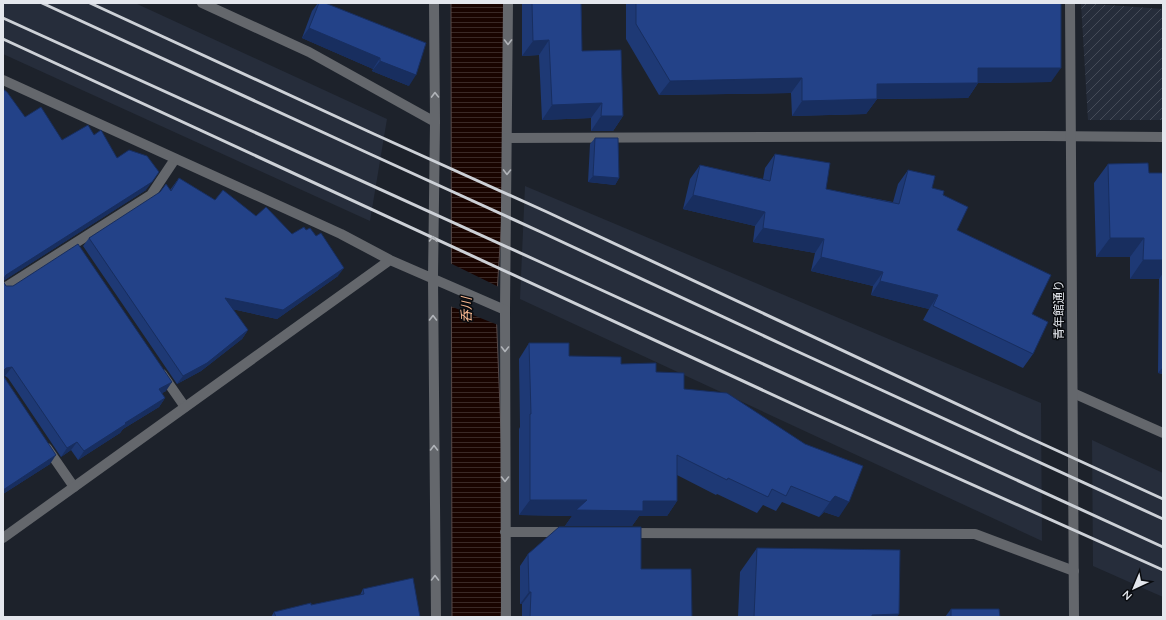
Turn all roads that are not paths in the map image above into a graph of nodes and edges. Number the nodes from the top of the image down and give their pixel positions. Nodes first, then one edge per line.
1 (202, 3) edge
2 (434, 3) edge
3 (508, 3) edge
4 (1070, 3) edge
5 (3, 80) edge
6 (435, 122) junction
7 (1072, 136) junction
8 (1163, 137) edge
9 (507, 138) junction
10 (175, 159) junction
11 (390, 260) junction
12 (433, 278) junction
13 (3, 289) edge
14 (505, 310) junction
15 (158, 368) edge
16 (1073, 393) junction
17 (185, 407) junction
18 (1163, 433) edge
19 (43, 441) edge
20 (74, 488) junction
21 (505, 532) junction
22 (572, 532) edge
23 (619, 533) edge
24 (3, 538) edge
25 (1074, 571) junction
26 (436, 617) edge
27 (506, 617) edge
28 (1074, 617) edge

1 - 6 street
6 -> 2 street
3 -> 9 street
4 - 7 street, 青年館通り
5 - 10 street
12 -> 6 street
7 - 8 street
7 - 9 street
7 - 16 street, 青年館通り
9 -> 14 street
10 - 11 street
10 - 13 street
11 - 12 street
11 - 17 street
12 - 14 street
26 -> 12 street
14 -> 21 street
15 - 17 street
16 - 18 street
16 - 25 street, 青年館通り
17 - 20 street
19 - 20 street
20 - 24 street
21 - 22 street
21 - 27 street
23 - 25 street
25 - 28 street, 青年館通り

